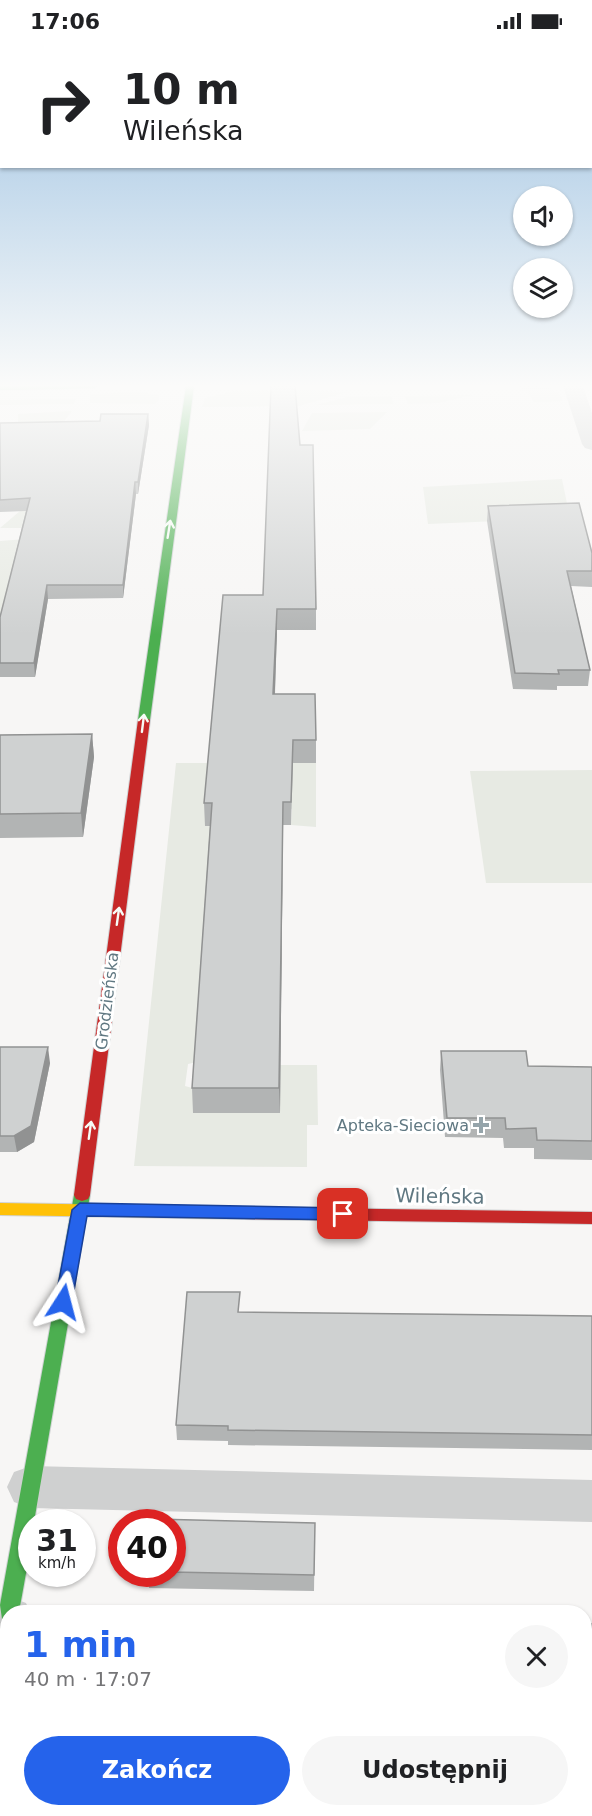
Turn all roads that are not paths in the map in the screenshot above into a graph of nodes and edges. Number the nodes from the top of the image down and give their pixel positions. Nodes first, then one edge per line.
1 (178, 469) edge
2 (0, 1209) edge
3 (80, 1210) junction
4 (592, 1218) edge
5 (31, 1487) junction
6 (592, 1501) edge
7 (10, 1605) edge

3 -> 1 street, Grodzieńska
2 - 3 street, Wileńska
3 - 4 street, Wileńska
3 - 5 street, Grodzieńska
5 - 6 street
5 - 7 street, Grodzieńska

